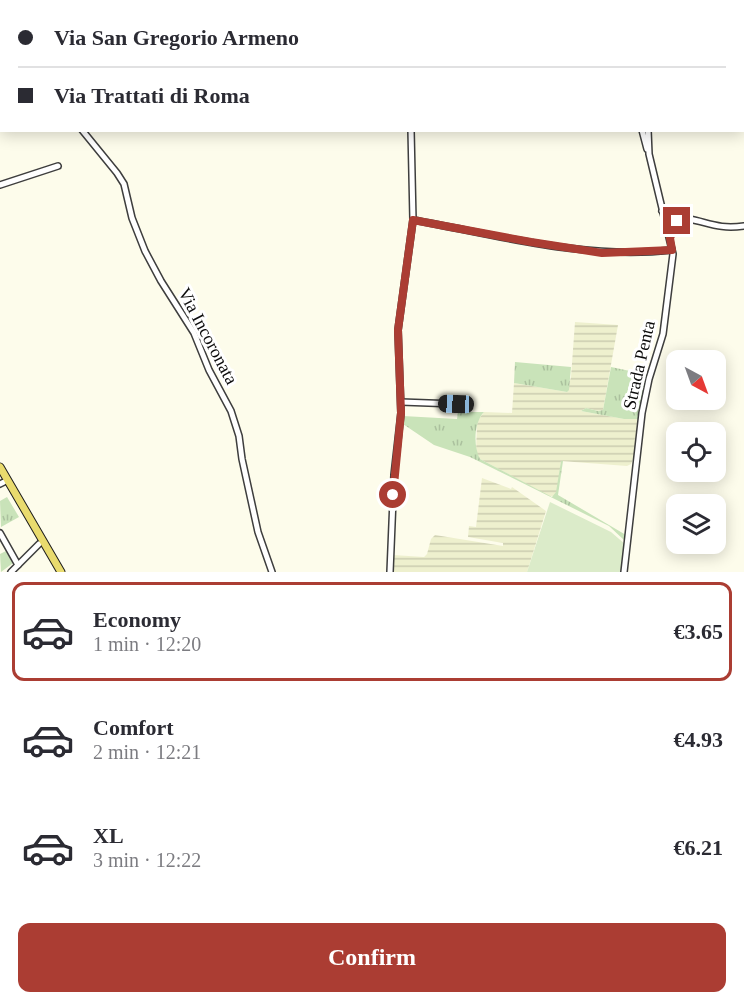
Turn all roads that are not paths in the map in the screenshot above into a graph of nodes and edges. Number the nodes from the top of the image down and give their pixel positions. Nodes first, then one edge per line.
1 (84, 132) edge
2 (411, 132) edge
3 (643, 132) edge
4 (648, 132) edge
5 (649, 154) junction
6 (58, 166) dead end
7 (0, 185) edge
8 (662, 211) junction
9 (682, 218) junction
10 (413, 220) junction
11 (744, 226) edge
12 (670, 238) junction
13 (672, 250) junction
14 (401, 402) junction
15 (456, 404) dead end
16 (0, 467) edge
17 (1, 480) edge
18 (0, 533) edge
19 (39, 544) junction
20 (15, 569) edge
21 (56, 572) edge
22 (61, 572) edge
23 (272, 572) edge
24 (390, 572) edge
25 (624, 572) edge

1 - 23 street, Via Incoronata
2 - 10 street
3 - 5 street
4 - 5 street, Strada Penta
5 - 8 street, Strada Penta
6 - 7 street
8 - 9 street
8 - 12 street, Strada Penta
9 - 11 street
9 - 12 street
10 - 13 street
10 - 14 street
12 - 13 street, Strada Penta
13 - 25 street, Strada Penta
14 - 15 street
14 - 24 street
16 - 22 main road
17 - 19 main road
18 - 20 street
19 - 20 street
19 - 21 main road

